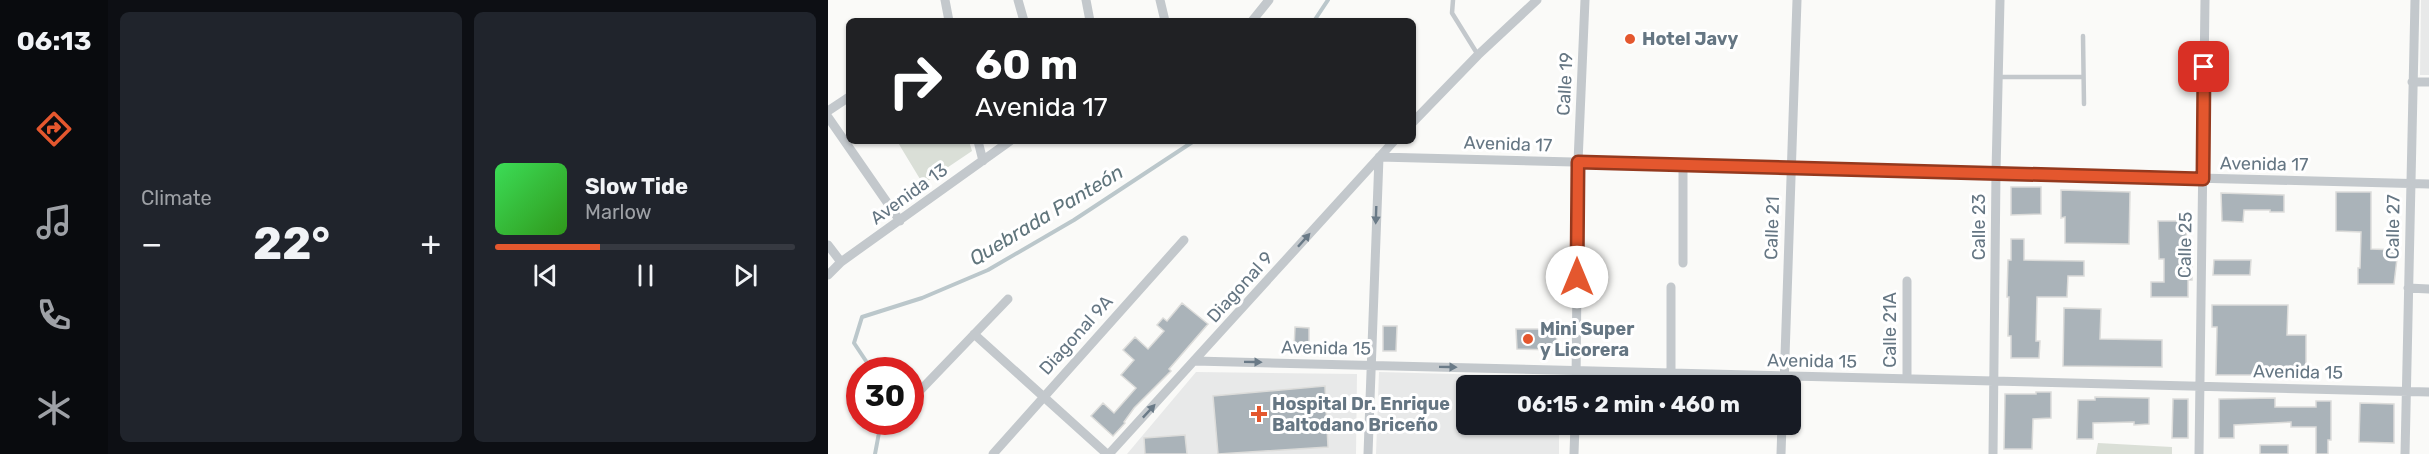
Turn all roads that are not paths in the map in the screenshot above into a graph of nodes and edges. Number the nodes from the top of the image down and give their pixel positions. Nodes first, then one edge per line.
1 (945, 0) edge
2 (1018, 0) edge
3 (1086, 0) edge
4 (1160, 0) edge
5 (1269, 0) edge
6 (1453, 0) edge
7 (1537, 0) edge
8 (1585, 0) edge
9 (1797, 0) edge
10 (2000, 0) edge
11 (2205, 0) edge
12 (2415, 0) edge
13 (948, 18) edge
14 (1023, 18) edge
15 (1089, 18) edge
16 (1164, 18) edge
17 (1254, 18) edge
18 (2083, 36) dead end
19 (1478, 55) junction
20 (1998, 77) junction
21 (2084, 77) junction
22 (2412, 82) junction
23 (2429, 82) edge
24 (846, 99) edge
25 (2084, 104) dead end
26 (828, 111) edge
27 (828, 117) edge
28 (1416, 119) edge
29 (846, 143) edge
30 (847, 144) edge
31 (979, 144) edge
32 (1006, 144) edge
33 (1391, 144) edge
34 (1379, 157) junction
35 (983, 161) junction
36 (1578, 162) junction
37 (1683, 165) junction
38 (1791, 167) junction
39 (1996, 172) junction
40 (2203, 179) junction
41 (2410, 183) junction
42 (2429, 184) edge
43 (900, 220) junction
44 (1184, 240) dead end
45 (828, 245) edge
46 (841, 262) junction
47 (1683, 263) dead end
48 (828, 275) edge
49 (1907, 281) dead end
50 (1671, 287) dead end
51 (2408, 288) junction
52 (2429, 289) edge
53 (1008, 299) dead end
54 (974, 334) junction
55 (1195, 361) junction
56 (1370, 365) junction
57 (1576, 369) junction
58 (1671, 373) junction
59 (1576, 375) edge
60 (1699, 375) edge
61 (1784, 375) edge
62 (1907, 379) junction
63 (1995, 380) junction
64 (1801, 381) edge
65 (924, 386) edge
66 (2200, 387) junction
67 (2406, 391) junction
68 (2429, 392) edge
69 (1044, 396) junction
70 (1575, 435) edge
71 (1782, 435) edge
72 (993, 454) edge
73 (1108, 454) edge
74 (1368, 454) edge
75 (1574, 454) edge
76 (1781, 454) edge
77 (1993, 454) edge
78 (2199, 454) edge
79 (2404, 454) edge

1 - 13 street
2 - 14 street
3 - 15 street
4 - 16 street
5 - 17 street
6 - 19 lane
7 - 19 street
8 - 36 street, Calle 19
9 - 38 street, Calle 21
10 - 20 street, Calle 23
11 - 40 street, Calle 25
12 - 22 street, Calle 27
18 - 21 lane
19 - 28 street
20 - 21 lane
20 - 39 street, Calle 23
21 - 25 lane
22 - 23 street
22 - 41 street, Calle 27
24 - 26 street
27 - 29 street
30 - 43 street
31 - 35 street
32 - 35 street, Avenida 13
33 - 34 street, Diagonal 9
34 - 36 street, Avenida 17
55 -> 34 street, Diagonal 9
34 -> 56 street
35 - 43 street, Avenida 13
36 - 37 street, Avenida 17
36 - 57 street, Calle 19
37 - 38 street, Avenida 17
37 - 47 street
38 - 39 street, Avenida 17
38 - 61 street, Calle 21
39 - 40 street, Avenida 17
39 - 63 street, Calle 23
40 - 41 street, Avenida 17
40 - 66 street, Calle 25
41 - 42 street, Avenida 17
41 - 51 street, Calle 27
43 - 46 street, Avenida 13
44 - 69 street, Diagonal 9A
45 - 46 street
46 - 48 street, Avenida 13
49 - 62 street, Calle 21A
50 - 58 street
51 - 52 street
51 - 67 street, Calle 27
53 - 54 street
54 - 65 street
54 - 69 street
55 -> 56 street, Avenida 15
73 -> 55 street, Diagonal 9
56 -> 57 street, Avenida 15
56 - 74 street
57 - 58 street, Avenida 15
57 - 59 street, Calle 19
58 - 60 street, Avenida 15
62 - 63 street, Avenida 15
62 - 64 street, Avenida 15
63 - 66 street, Avenida 15
63 - 77 street, Calle 23
66 - 67 street, Avenida 15
66 - 78 street, Calle 25
67 - 68 street, Avenida 15
67 - 79 street, Calle 27
69 - 72 street, Diagonal 9A
69 - 73 street
70 - 75 street
71 - 76 street

